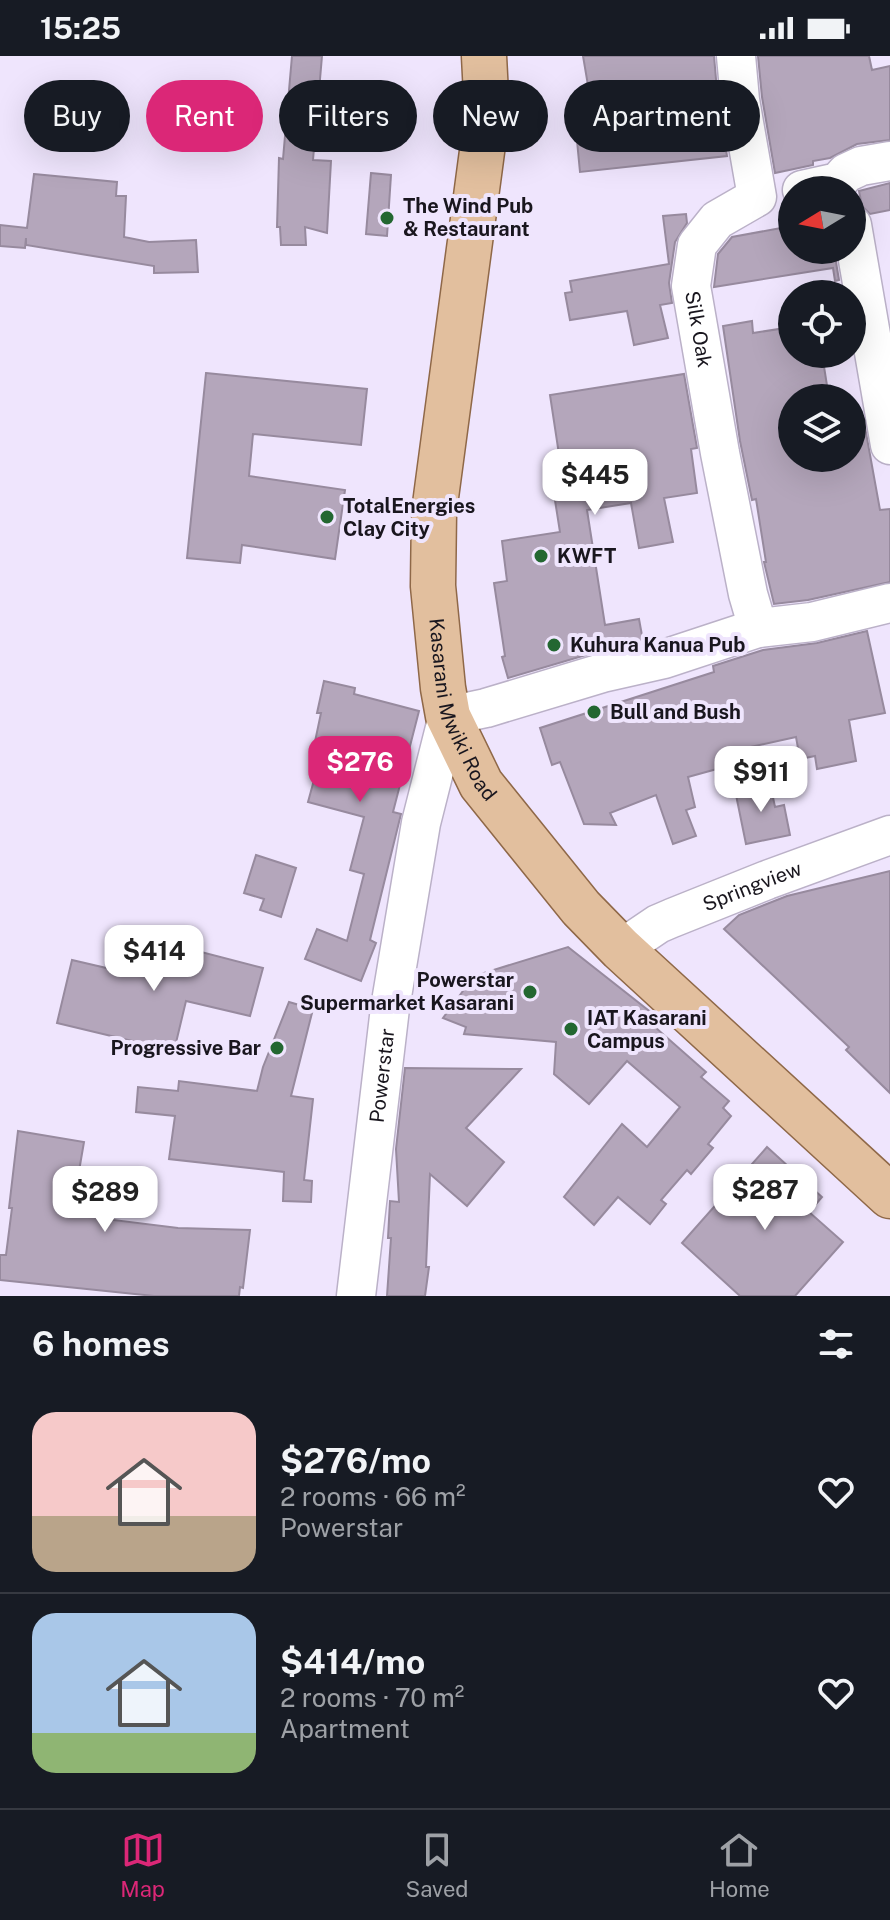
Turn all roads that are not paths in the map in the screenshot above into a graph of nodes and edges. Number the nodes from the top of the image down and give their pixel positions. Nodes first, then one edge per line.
1 (484, 56) edge
2 (736, 56) edge
3 (890, 161) edge
4 (842, 176) edge
5 (775, 195) edge
6 (859, 264) edge
7 (890, 445) edge
8 (890, 603) edge
9 (758, 628) junction
10 (448, 716) junction
11 (890, 835) edge
12 (621, 949) junction
13 (890, 1196) edge
14 (356, 1296) edge

1 - 10 main road, Kasarani Mwiki Road
2 - 5 street, Silk Oak
3 - 4 street
5 - 9 street, Silk Oak
6 - 7 street
8 - 9 street
9 - 10 street
10 - 12 main road, Kasarani Mwiki Road
10 - 14 street, Powerstar
11 - 12 street, Springview
12 - 13 main road, Kasarani Mwiki Road

